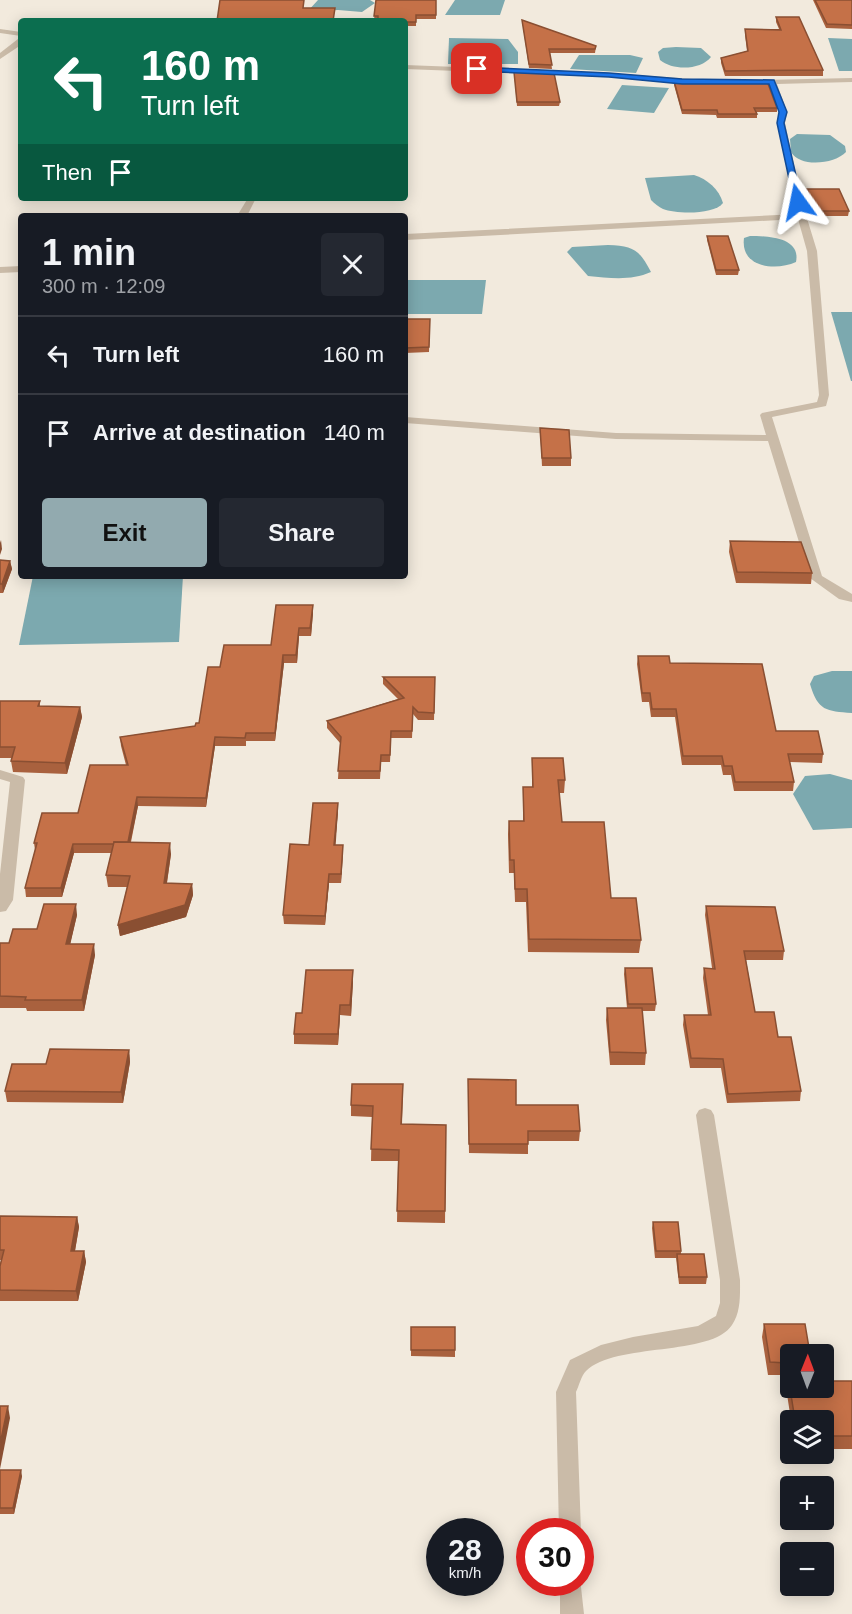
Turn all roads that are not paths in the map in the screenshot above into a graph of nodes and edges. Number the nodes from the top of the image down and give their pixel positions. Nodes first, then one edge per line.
1 (0, 31) edge
2 (18, 34) edge
3 (18, 43) edge
4 (0, 57) edge
5 (408, 67) edge
6 (852, 80) edge
7 (704, 81) edge
8 (749, 82) edge
9 (772, 82) junction
10 (803, 216) junction
11 (408, 237) edge
12 (18, 269) edge
13 (0, 270) edge
14 (408, 420) edge
15 (773, 438) junction
16 (852, 598) edge
17 (0, 774) edge
18 (0, 907) edge
19 (705, 1115) dead end
20 (570, 1518) edge
21 (572, 1596) edge
22 (572, 1614) edge

1 - 2 street
3 - 4 street
5 - 7 street
6 - 9 street
8 - 9 street
9 - 10 street
10 - 11 street
10 - 15 street
12 - 13 street
14 - 15 street
15 - 16 street
17 - 18 street
19 - 20 street
21 - 22 street

